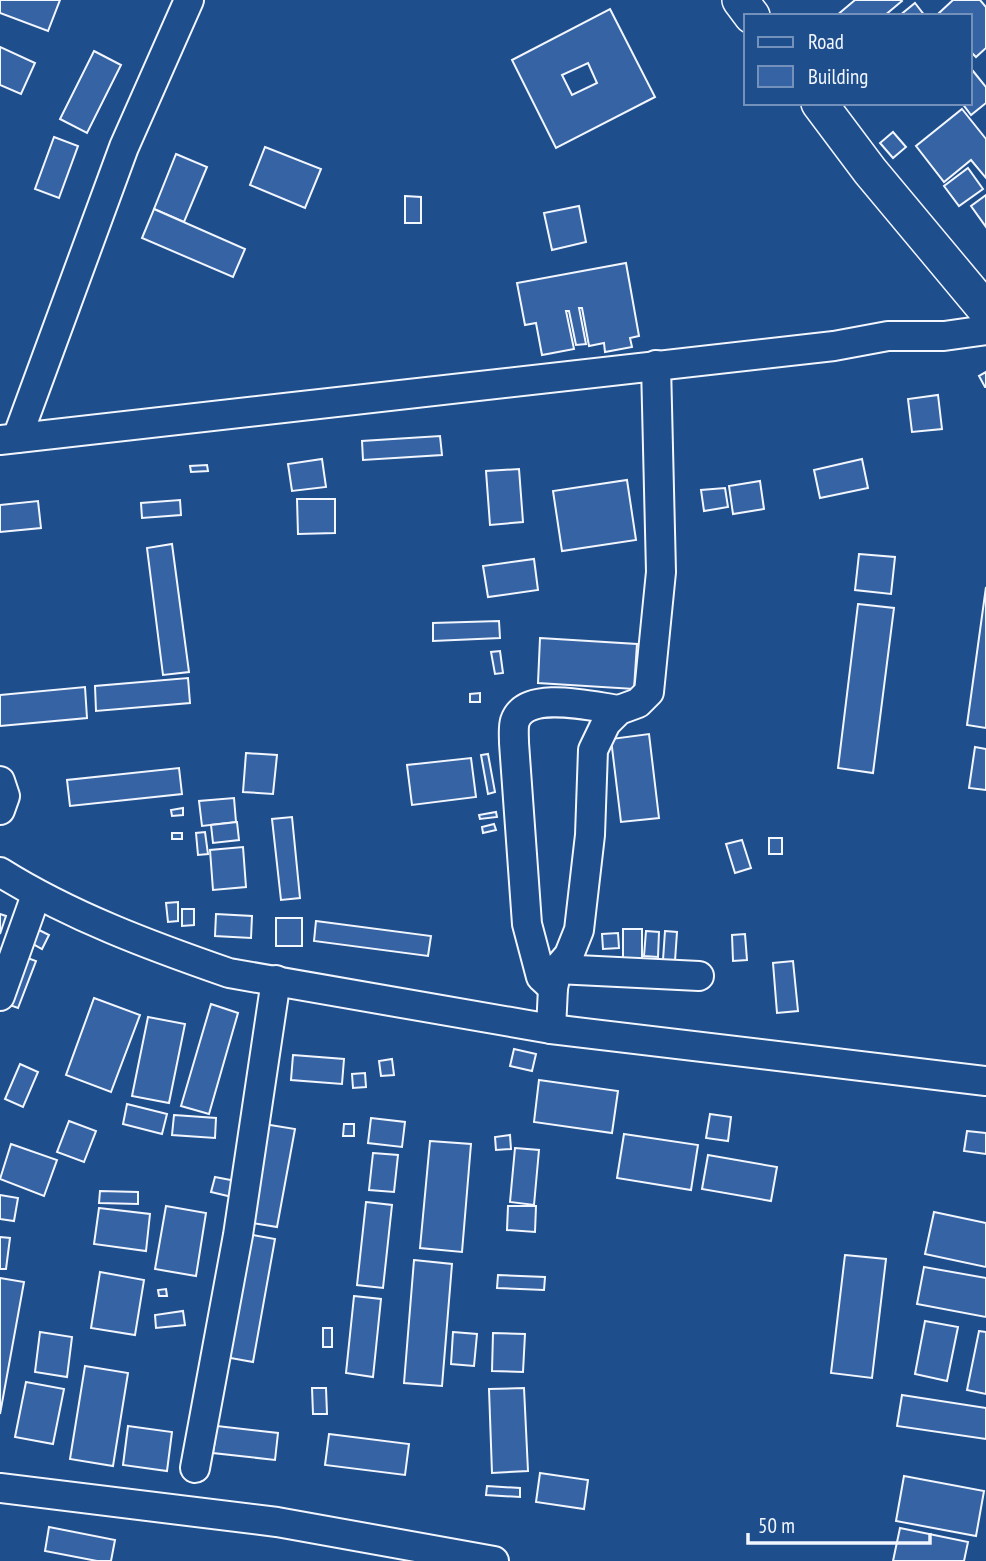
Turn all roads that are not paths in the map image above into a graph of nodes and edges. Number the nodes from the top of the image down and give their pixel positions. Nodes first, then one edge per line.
1 (189, 0) edge
2 (820, 105) edge
3 (986, 310) edge
4 (986, 330) edge
5 (656, 365) junction
6 (8, 439) edge
7 (619, 710) junction
8 (0, 781) edge
9 (0, 810) edge
10 (0, 872) edge
11 (36, 895) junction
12 (699, 976) dead end
13 (555, 978) junction
14 (276, 980) junction
15 (0, 996) edge
16 (551, 1029) junction
17 (986, 1081) edge
18 (195, 1468) dead end
19 (0, 1488) edge
20 (433, 1556) edge
21 (494, 1561) edge

1 - 6 street
2 - 3 main road
4 - 5 street
5 - 6 street
5 - 7 street
7 - 13 street
7 - 13 street
8 - 9 street
10 - 11 street
11 - 14 street
11 - 15 street
12 - 13 street
13 - 16 street
14 - 16 street
14 - 18 street
16 - 17 street
19 - 20 street
20 - 21 street

